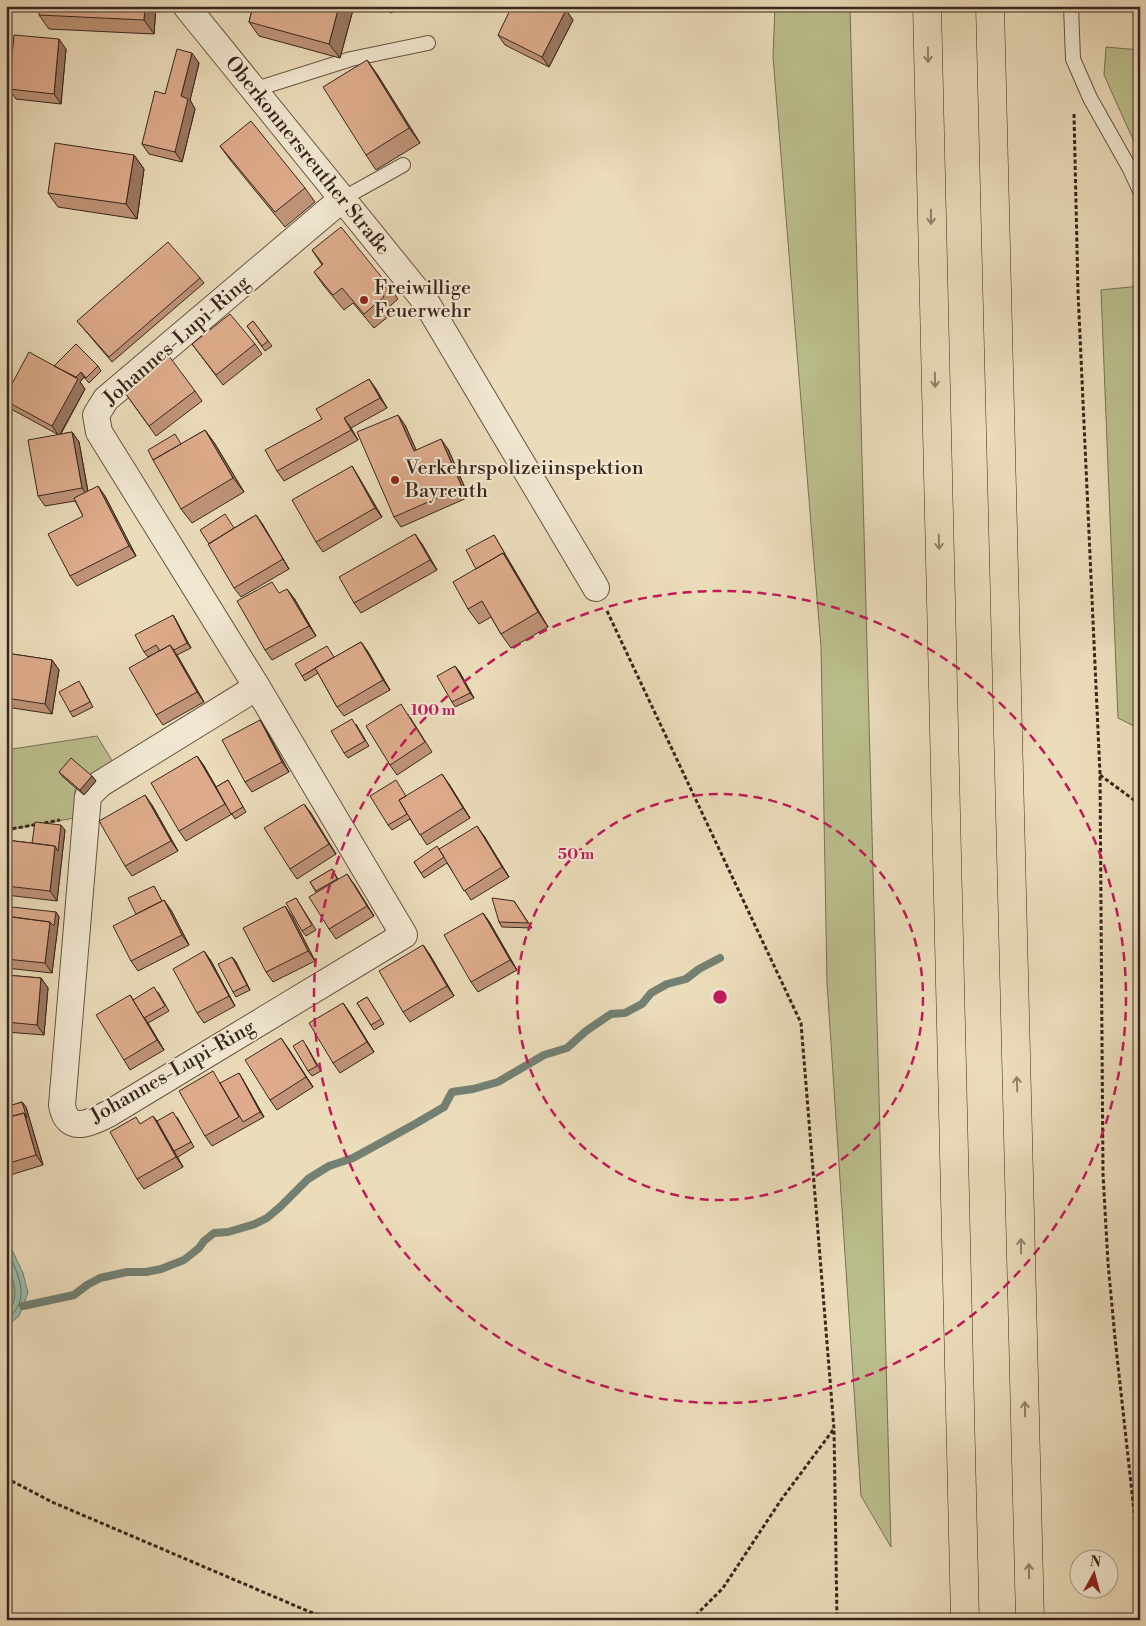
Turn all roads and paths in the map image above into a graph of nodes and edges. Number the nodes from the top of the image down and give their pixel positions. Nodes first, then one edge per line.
1 (186, 6) edge
2 (927, 6) edge
3 (990, 6) edge
4 (1071, 6) edge
5 (428, 43) dead end
6 (253, 90) junction
7 (1074, 108) dead end
8 (403, 165) dead end
9 (1140, 192) edge
10 (342, 199) junction
11 (596, 588) joint
12 (256, 687) junction
13 (1100, 774) junction
14 (1140, 802) edge
15 (86, 816) junction
16 (6, 830) edge
17 (834, 1429) junction
18 (6, 1478) edge
19 (1140, 1566) edge
20 (333, 1620) edge
21 (691, 1620) edge
22 (837, 1620) edge
23 (965, 1620) edge
24 (1030, 1620) edge

1 - 6 street, Oberkonnersreuther Straße
2 -> 23 highway
24 -> 3 highway
4 - 9 lane
5 - 6 lane
6 - 10 street, Oberkonnersreuther Straße
7 - 13 path
8 - 10 lane
10 - 11 street, Oberkonnersreuther Straße
10 - 12 street, Johannes-Lupi-Ring
11 - 17 path
12 - 15 street, Johannes-Lupi-Ring
12 - 15 street, Johannes-Lupi-Ring
13 - 14 path
13 - 19 path
15 - 16 path
17 - 21 path
17 - 22 path
18 - 20 path

